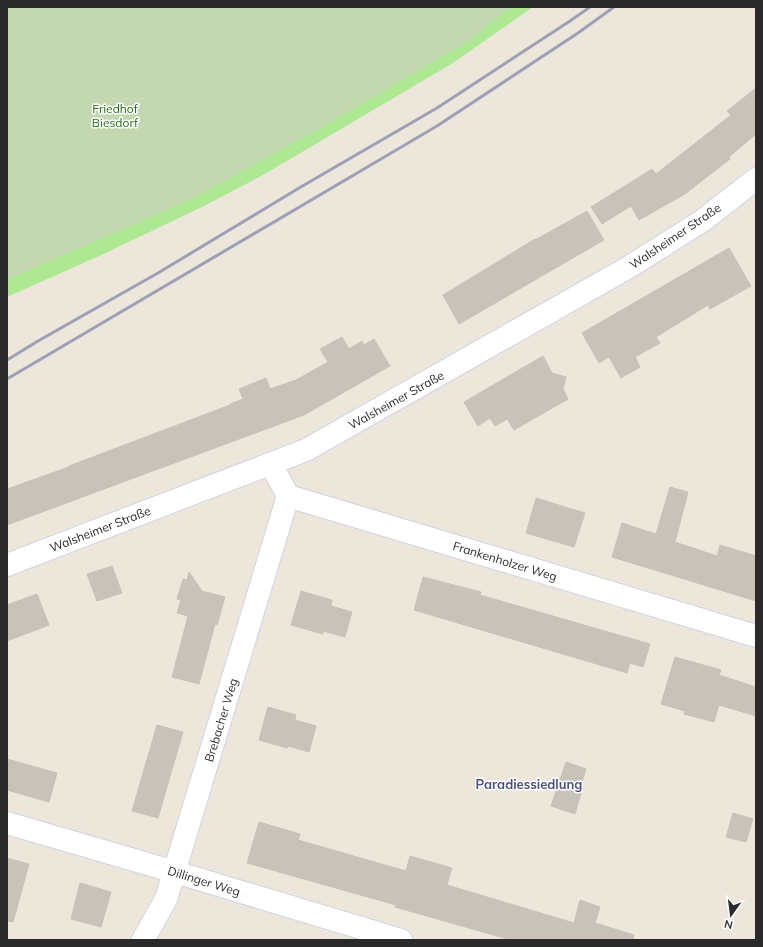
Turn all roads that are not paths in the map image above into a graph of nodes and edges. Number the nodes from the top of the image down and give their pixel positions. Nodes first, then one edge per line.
1 (756, 179) edge
2 (271, 464) junction
3 (288, 496) junction
4 (7, 565) edge
5 (756, 636) edge
6 (7, 824) edge
7 (175, 872) junction
8 (143, 940) edge
9 (400, 940) edge

1 - 2 street, Walsheimer Straße
2 - 3 street
2 - 4 street, Walsheimer Straße
3 - 5 street, Frankenholzer Weg
3 - 7 street, Brebacher Weg
6 - 7 street, Dillinger Weg
7 - 8 street, Brebacher Weg
7 - 9 street, Dillinger Weg

